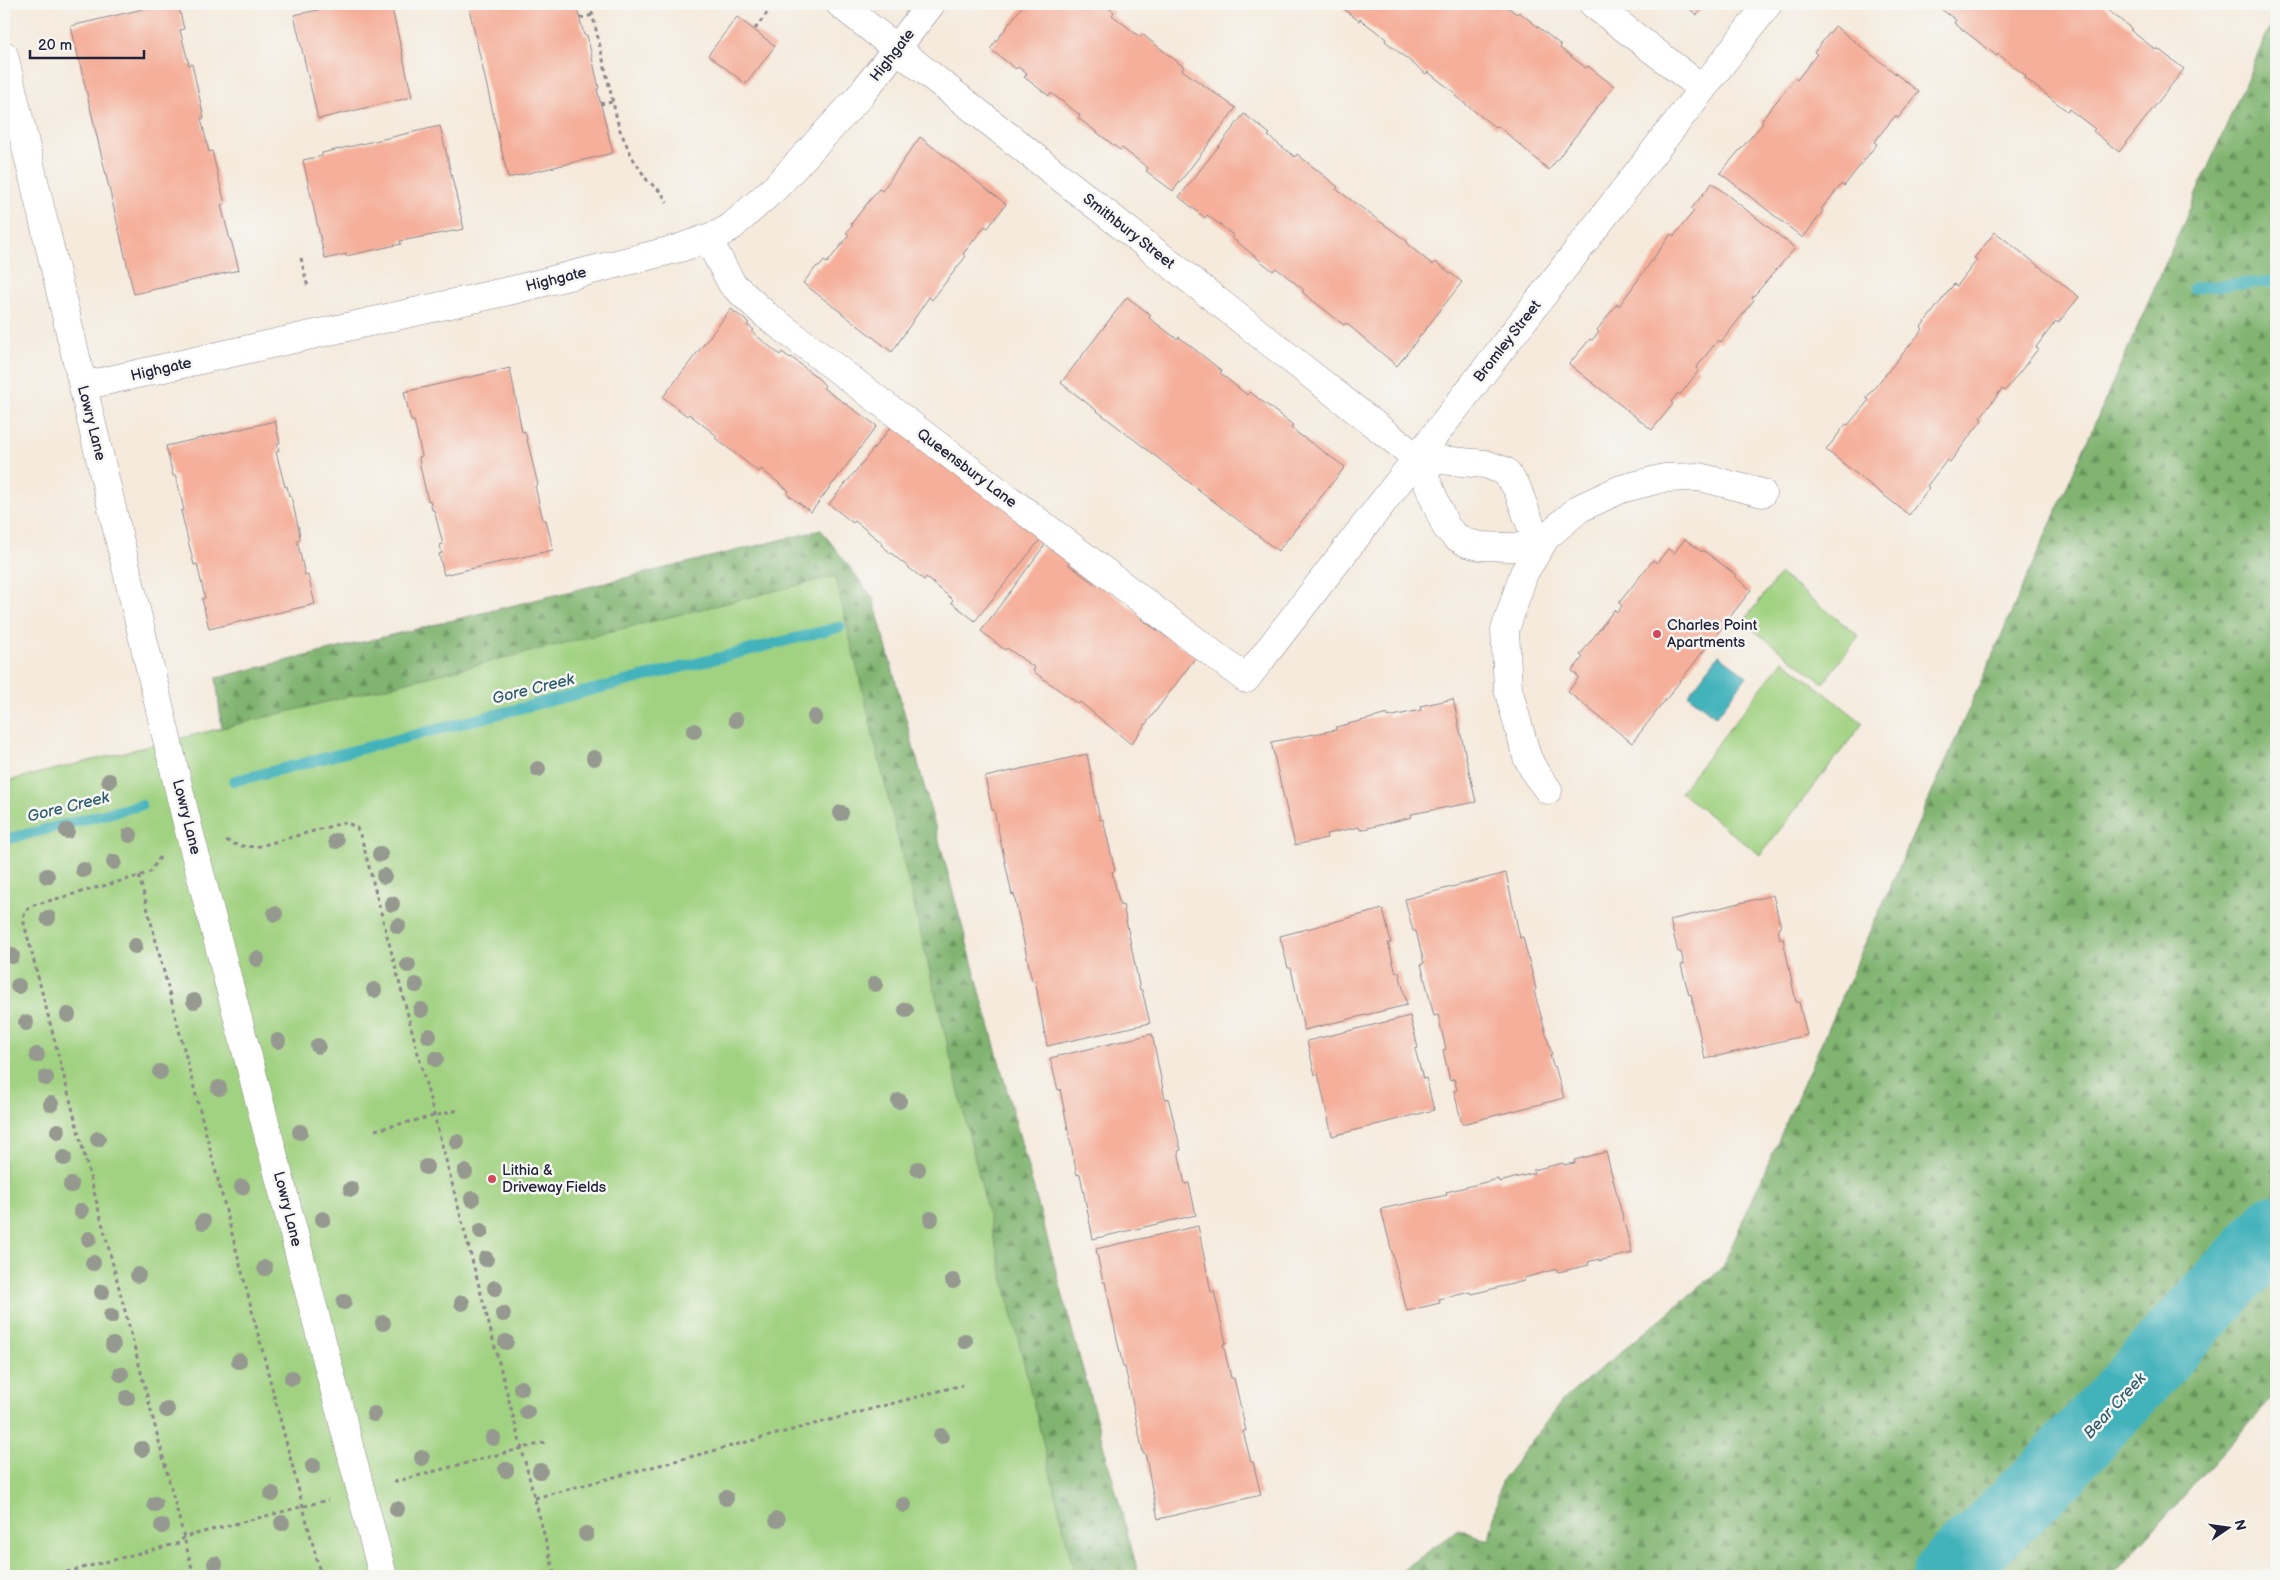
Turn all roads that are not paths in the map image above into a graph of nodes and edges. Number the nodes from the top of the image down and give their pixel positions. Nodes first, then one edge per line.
1 (840, 4) edge
2 (932, 4) edge
3 (1592, 4) edge
4 (1768, 4) edge
5 (897, 48) junction
6 (4, 55) edge
7 (1702, 88) junction
8 (708, 240) junction
9 (83, 386) junction
10 (1417, 458) junction
11 (1762, 493) dead end
12 (1539, 548) junction
13 (1246, 679) joint
14 (1548, 790) dead end
15 (383, 1576) edge

1 - 5 street, Smithbury Street
2 - 5 street, Highgate
3 - 7 street
4 - 7 street, Bromley Street
5 - 8 street, Highgate
5 - 10 street, Smithbury Street
6 - 9 street, Lowry Lane
7 - 10 street, Bromley Street
8 - 9 street, Highgate
8 - 13 street, Queensbury Lane
9 - 15 street, Lowry Lane
10 - 12 street
10 - 12 street
10 - 13 street, Bromley Street
11 - 12 street
12 - 14 street

